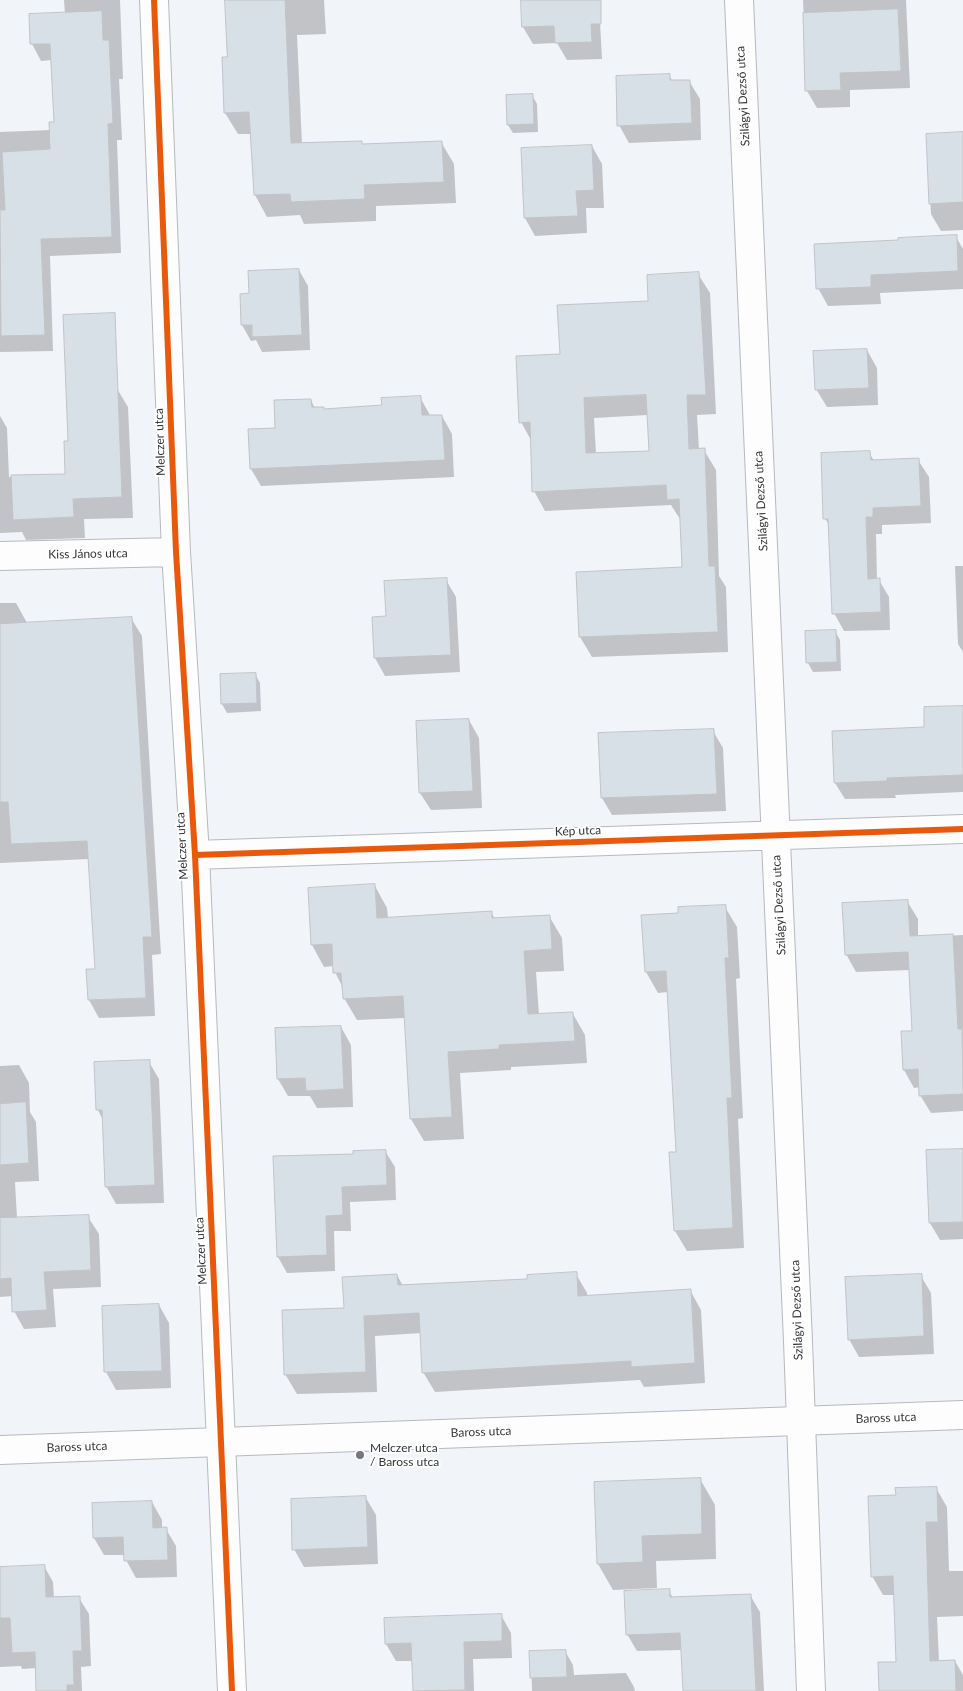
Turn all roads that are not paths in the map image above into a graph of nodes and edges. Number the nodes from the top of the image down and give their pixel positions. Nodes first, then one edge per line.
1 (154, 0) edge
2 (739, 0) edge
3 (176, 552) junction
4 (0, 556) edge
5 (963, 829) edge
6 (776, 836) junction
7 (194, 855) junction
8 (963, 1415) edge
9 (802, 1421) junction
10 (221, 1442) junction
11 (0, 1450) edge
12 (232, 1691) edge
13 (811, 1691) edge

1 - 3 street, Melczer utca
2 - 6 street, Szilágyi Dezső utca
3 - 4 street, Kiss János utca
3 - 7 street, Melczer utca
5 - 6 street, Kép utca
6 - 7 street, Kép utca
6 - 9 street, Szilágyi Dezső utca
7 - 10 street, Melczer utca
8 - 9 street, Baross utca
9 - 10 street, Baross utca
9 - 13 street, Szilágyi Dezső utca
10 - 11 street, Baross utca
10 - 12 street, Melczer utca

